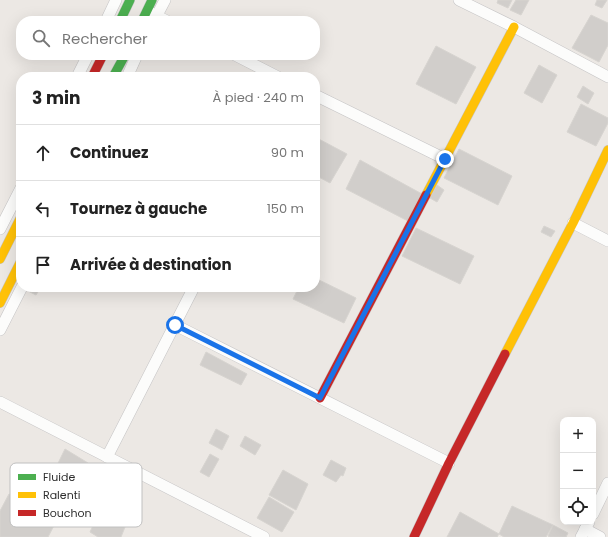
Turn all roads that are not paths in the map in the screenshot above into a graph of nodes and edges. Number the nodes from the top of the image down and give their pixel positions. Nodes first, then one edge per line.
1 (116, 0) edge
2 (130, 0) edge
3 (152, 0) edge
4 (165, 0) edge
5 (459, 0) edge
6 (108, 16) edge
7 (122, 16) edge
8 (153, 16) edge
9 (514, 27) junction
10 (86, 60) edge
11 (100, 60) edge
12 (122, 60) edge
13 (136, 60) edge
14 (245, 60) edge
15 (80, 72) edge
16 (94, 72) edge
17 (116, 72) edge
18 (130, 72) edge
19 (268, 72) edge
20 (608, 77) edge
21 (320, 97) edge
22 (608, 150) edge
23 (445, 159) junction
24 (16, 198) edge
25 (573, 223) junction
26 (16, 224) edge
27 (0, 229) edge
28 (608, 241) edge
29 (4, 242) edge
30 (0, 259) edge
31 (16, 271) edge
32 (19, 292) edge
33 (192, 292) edge
34 (0, 303) edge
35 (175, 325) junction
36 (0, 330) edge
37 (320, 398) junction
38 (0, 402) edge
39 (107, 457) junction
40 (118, 463) edge
41 (449, 463) junction
42 (142, 476) edge
43 (608, 483) edge
44 (596, 508) edge
45 (585, 529) edge
46 (249, 534) edge
47 (264, 537) edge
48 (414, 537) edge
49 (600, 537) edge

1 - 6 street
2 - 7 street
3 - 8 street
4 - 8 street
5 - 9 street
9 - 20 street
9 - 23 street
10 - 15 street
11 - 16 street
12 - 17 street
13 - 18 street
14 - 19 street
21 - 23 street
22 - 25 street
23 - 37 street
24 - 27 street
25 - 28 street
25 - 41 street
26 - 29 street
29 - 30 street
31 - 34 street
32 - 36 street
33 - 35 street
35 - 37 street
35 - 39 street
37 - 41 street
38 - 39 street
39 - 40 street
41 - 48 street
42 - 46 street
43 - 44 street
45 - 49 street
46 - 47 street

